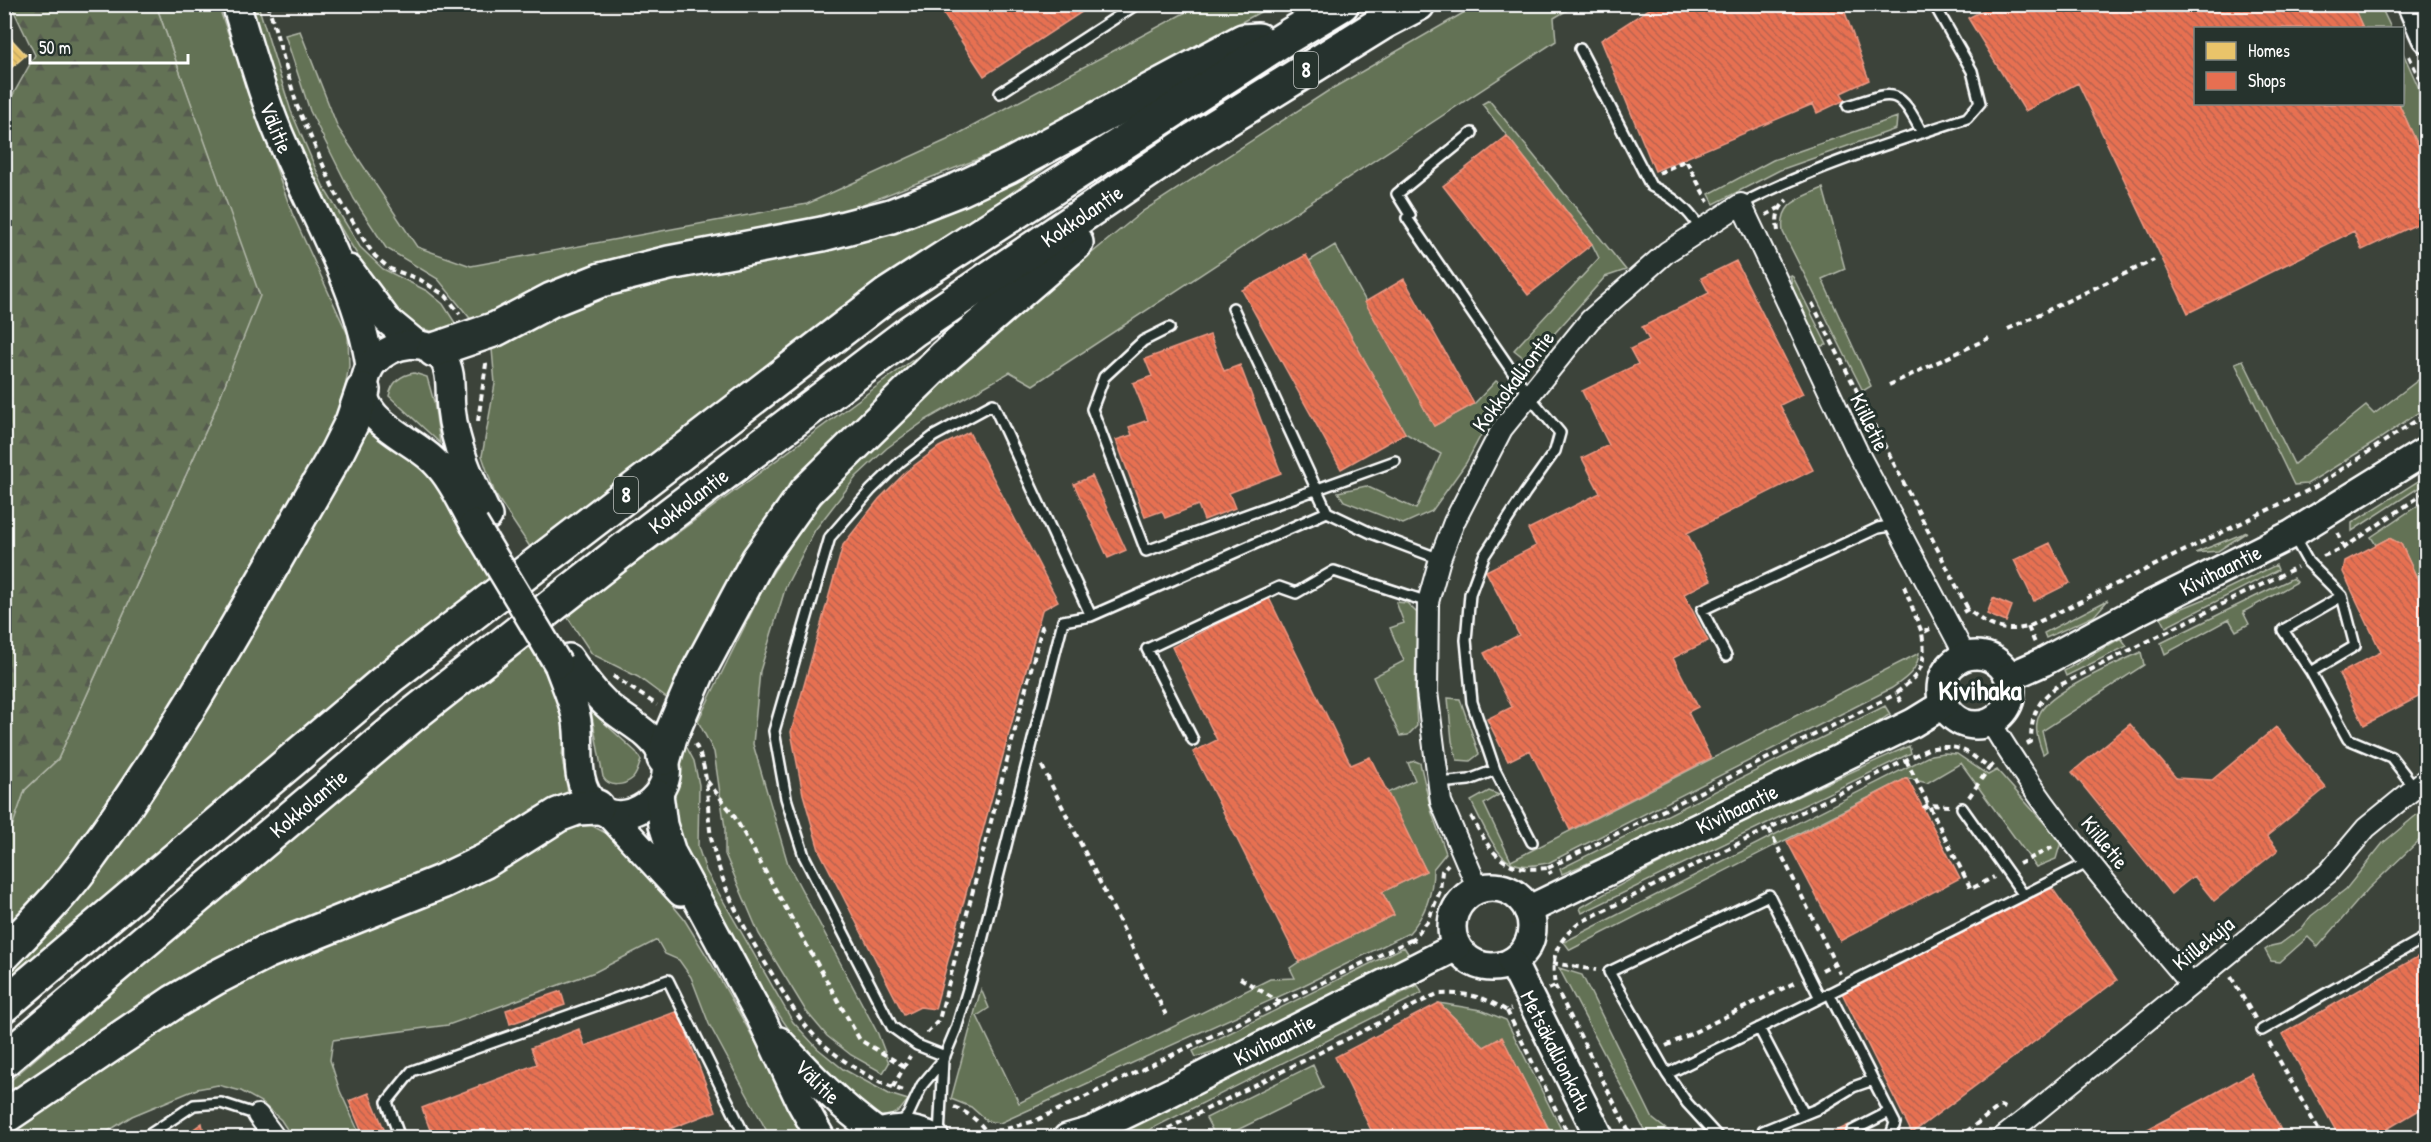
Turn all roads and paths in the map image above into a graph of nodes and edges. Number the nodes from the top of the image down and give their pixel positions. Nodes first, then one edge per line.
1 (236, 4) edge
2 (268, 4) edge
3 (1137, 4) edge
4 (1342, 4) edge
5 (1418, 4) edge
6 (1934, 4) edge
7 (2411, 4) edge
8 (1287, 38) junction
9 (2417, 45) edge
10 (1580, 49) dead end
11 (1000, 93) dead end
12 (2427, 93) edge
13 (1848, 106) dead end
14 (1472, 133) dead end
15 (1922, 133) junction
16 (1195, 139) junction
17 (1653, 176) dead end
18 (1793, 195) dead end
19 (1741, 204) junction
20 (1708, 223) junction
21 (1778, 234) dead end
22 (332, 246) junction
23 (2154, 260) dead end
24 (1808, 294) dead end
25 (1233, 308) dead end
26 (1169, 328) dead end
27 (2008, 329) dead end
28 (475, 338) junction
29 (1989, 338) dead end
30 (425, 347) junction
31 (366, 378) junction
32 (1888, 386) dead end
33 (1529, 396) junction
34 (2427, 414) edge
35 (477, 430) dead end
36 (2427, 451) edge
37 (1395, 461) dead end
38 (1316, 488) junction
39 (2427, 492) edge
40 (1327, 512) junction
41 (481, 520) junction
42 (1895, 525) junction
43 (2292, 534) junction
44 (1440, 559) junction
45 (2308, 562) junction
46 (1903, 584) dead end
47 (2342, 596) junction
48 (1428, 602) junction
49 (1968, 609) junction
50 (1091, 616) junction
51 (1063, 621) junction
52 (1946, 622) junction
53 (1922, 633) junction
54 (1726, 656) dead end
55 (1966, 657) junction
56 (563, 661) junction
57 (604, 671) dead end
58 (2311, 672) junction
59 (2009, 677) junction
60 (1896, 693) junction
61 (1944, 704) junction
62 (676, 723) junction
63 (1912, 723) junction
64 (1991, 723) junction
65 (1193, 740) dead end
66 (2031, 742) junction
67 (1929, 750) junction
68 (2035, 750) dead end
69 (1008, 754) junction
70 (2009, 754) junction
71 (664, 758) junction
72 (1028, 759) junction
73 (1495, 770) junction
74 (706, 781) junction
75 (1446, 783) junction
76 (2421, 783) edge
77 (659, 794) junction
78 (1962, 808) dead end
79 (603, 810) junction
80 (1769, 829) junction
81 (1532, 842) dead end
82 (1486, 844) junction
83 (1464, 855) junction
84 (2089, 862) junction
85 (1548, 868) junction
86 (1478, 889) junction
87 (1561, 894) junction
88 (2023, 894) junction
89 (1528, 910) junction
90 (1577, 924) junction
91 (714, 931) junction
92 (2427, 937) edge
93 (2179, 939) dead end
94 (1456, 947) junction
95 (1418, 951) junction
96 (4, 954) edge
97 (2219, 961) junction
98 (1512, 962) junction
99 (1552, 963) junction
100 (1835, 963) junction
101 (1609, 972) junction
102 (1809, 976) junction
103 (1240, 978) dead end
104 (2191, 984) junction
105 (1845, 985) junction
106 (1555, 986) junction
107 (1437, 994) junction
108 (1824, 995) junction
109 (1281, 1003) junction
110 (4, 1005) edge
111 (1519, 1005) junction
112 (1166, 1015) dead end
113 (762, 1022) junction
114 (1759, 1028) junction
115 (2262, 1030) junction
116 (917, 1045) junction
117 (1654, 1052) junction
118 (944, 1058) junction
119 (4, 1060) edge
120 (904, 1065) junction
121 (1667, 1074) junction
122 (1873, 1080) junction
123 (892, 1087) junction
124 (917, 1096) junction
125 (940, 1102) junction
126 (1889, 1112) junction
127 (1804, 1114) junction
128 (258, 1115) joint
129 (4, 1117) edge
130 (986, 1131) junction
131 (1852, 1131) dead end
132 (881, 1133) edge
133 (1080, 1135) edge
134 (144, 1137) edge
135 (274, 1137) edge
136 (400, 1137) edge
137 (746, 1137) edge
138 (821, 1137) edge
139 (937, 1137) edge
140 (990, 1137) edge
141 (1149, 1137) edge
142 (1570, 1137) edge
143 (1600, 1137) edge
144 (1632, 1137) edge
145 (1719, 1137) edge
146 (1759, 1137) edge
147 (1890, 1137) edge
148 (2002, 1137) edge
149 (2323, 1137) edge

1 - 22 main road, Välitie
2 - 28 path
3 - 11 lane
4 - 8 highway, Kokkolantie / 8
5 - 16 highway, Kokkolantie / 8
6 - 15 lane, Kokkokalliontie
7 - 9 main road
8 - 28 highway
8 - 110 highway, Kokkolantie / 8
9 - 12 path
10 - 20 lane
13 - 15 lane
14 - 33 lane
15 - 19 lane, Kokkokalliontie
16 - 62 highway
16 - 119 highway, Kokkolantie / 8
17 - 20 path
18 - 21 path
19 - 20 street, Kokkokalliontie
19 - 42 street, Kiilletie
20 - 33 street, Kokkokalliontie
22 - 30 main road, Välitie
22 - 31 main road, Välitie
23 - 27 path
24 - 49 path
25 - 38 lane
26 - 38 lane
28 - 30 highway
28 - 35 path
29 - 32 path
30 - 31 main road
30 - 41 main road
31 - 41 main road, Välitie
31 - 96 highway
33 - 44 street, Kokkokalliontie
33 - 73 lane
34 - 49 path
36 - 43 main road, Kivihaantie
37 - 38 lane
38 - 40 lane
39 - 45 path
40 - 44 lane
40 - 50 lane
41 - 56 main road
42 - 52 street, Kiilletie
42 - 54 lane
43 - 45 lane
43 - 59 main road, Kivihaantie
44 - 48 street, Kokkokalliontie
45 - 47 lane
45 - 66 path
46 - 53 path
47 - 58 lane
47 - 58 lane
48 - 65 lane
48 - 75 street, Kokkokalliontie
49 - 52 path
50 - 51 lane
50 - 116 lane
51 - 69 path
51 - 72 lane
52 - 53 path
52 - 55 street, Kiilletie
53 - 60 path
55 - 59 main road
55 - 61 main road
56 - 71 main road
56 - 79 main road, Välitie
57 - 62 path
58 - 76 lane
59 - 64 main road
60 - 63 path
60 - 85 path
61 - 63 main road, Kivihaantie
61 - 64 main road
62 - 71 highway
62 - 74 path
63 - 67 path
63 - 87 main road, Kivihaantie
64 - 70 street, Kiilletie
66 - 68 path
66 - 70 path
67 - 70 path
67 - 80 path
69 - 72 path
69 - 116 path
70 - 84 street, Kiilletie
71 - 77 main road, Välitie
72 - 112 path
72 - 118 lane
73 - 75 lane
73 - 81 lane
74 - 120 path
74 - 123 path
75 - 82 path
75 - 83 street, Kokkokalliontie
76 - 97 street, Kiillekuja
77 - 79 main road
77 - 91 main road, Välitie
78 - 88 lane
79 - 91 main road, Välitie
79 - 129 highway
80 - 90 path
80 - 100 path
82 - 83 path
82 - 85 path
83 - 86 street, Kokkokalliontie
83 - 95 path
84 - 88 lane
84 - 104 street, Kiilletie
85 - 87 path
86 - 89 main road
86 - 94 main road
87 - 89 main road, Kivihaantie
87 - 90 path
88 - 105 lane
89 - 98 main road
90 - 99 path
91 - 113 main road, Välitie
92 - 115 lane
93 - 97 path
94 - 95 main road, Kivihaantie
94 - 98 main road
95 - 107 path
95 - 109 path
95 - 133 main road, Kivihaantie
97 - 104 street, Kiillekuja
97 - 115 path
98 - 111 main road, Metsäkallionkatu
99 - 101 path
99 - 106 path
100 - 102 path
100 - 105 path
101 - 102 lane
101 - 117 lane
102 - 108 lane
102 - 117 path
103 - 109 path
104 - 148 street, Kiillekuja
105 - 108 lane
106 - 111 path
106 - 144 path
107 - 111 path
107 - 141 path
108 - 114 lane
108 - 122 lane
109 - 130 path
111 - 142 path
111 - 143 main road, Metsäkallionkatu
113 - 132 main road, Välitie
113 - 138 main road, Välitie
114 - 121 lane
114 - 127 lane
115 - 149 path
116 - 118 lane
116 - 120 path
117 - 121 lane
118 - 124 lane
118 - 125 lane
120 - 123 path
121 - 145 lane
122 - 126 lane
122 - 127 lane
123 - 124 path
124 - 132 lane
125 - 130 path
125 - 139 lane
126 - 131 lane
126 - 147 lane
127 - 146 lane
128 - 134 lane
128 - 135 street
130 - 140 path
132 - 139 main road
136 - 137 lane

